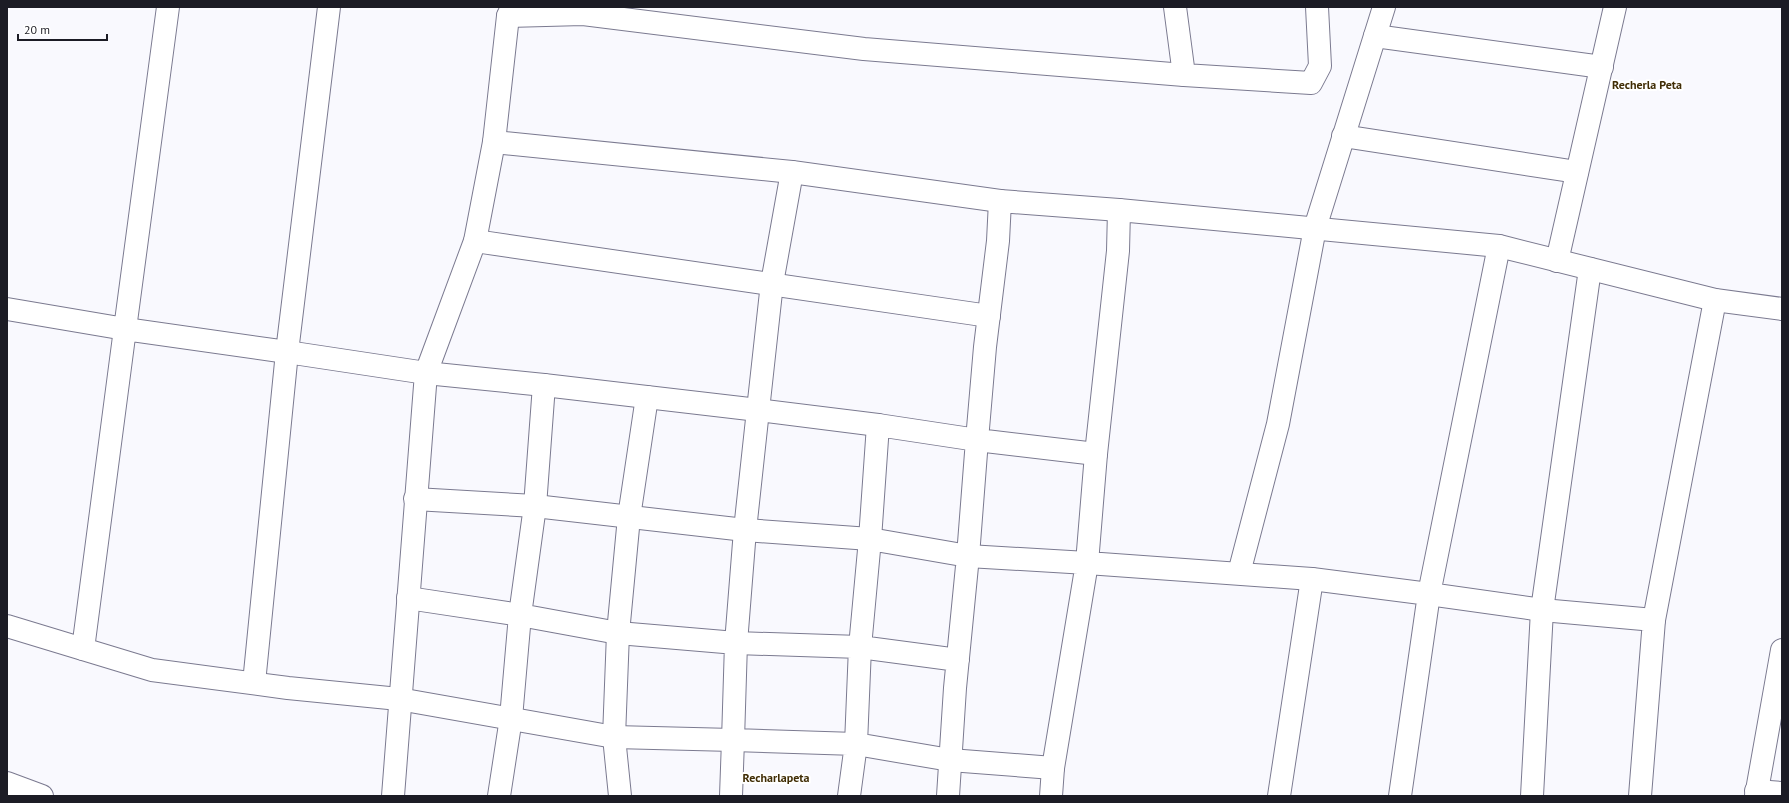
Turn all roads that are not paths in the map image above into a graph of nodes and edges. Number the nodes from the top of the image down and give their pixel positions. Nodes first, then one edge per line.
1 (168, 7) edge
2 (329, 7) edge
3 (1175, 7) edge
4 (1317, 7) edge
5 (1384, 7) edge
6 (1615, 7) edge
7 (510, 11) edge
8 (1375, 36) junction
9 (1602, 67) junction
10 (1184, 75) junction
11 (1343, 136) junction
12 (494, 142) junction
13 (792, 172) junction
14 (1577, 172) junction
15 (1000, 201) junction
16 (1119, 210) junction
17 (1315, 228) junction
18 (475, 241) junction
19 (1499, 246) junction
20 (1557, 261) junction
21 (1590, 270) junction
22 (772, 283) junction
23 (1716, 300) junction
24 (7, 309) edge
25 (1782, 309) edge
26 (989, 316) junction
27 (125, 329) junction
28 (286, 352) junction
29 (426, 373) junction
30 (544, 385) junction
31 (647, 397) junction
32 (758, 410) junction
33 (878, 425) junction
34 (977, 440) junction
35 (1096, 454) junction
36 (415, 499) junction
37 (535, 506) junction
38 (629, 517) junction
39 (745, 530) junction
40 (870, 539) junction
41 (968, 556) junction
42 (1087, 563) junction
43 (1238, 573) junction
44 (1312, 579) junction
45 (1429, 594) junction
46 (408, 598) junction
47 (1542, 610) junction
48 (520, 615) junction
49 (1654, 620) junction
50 (7, 626) edge
51 (618, 633) junction
52 (736, 643) junction
53 (860, 647) junction
54 (83, 649) junction
55 (1782, 650) edge
56 (958, 660) junction
57 (254, 683) junction
58 (399, 699) junction
59 (511, 718) junction
60 (614, 737) junction
61 (733, 740) junction
62 (856, 744) junction
63 (950, 760) junction
64 (1053, 768) junction
65 (7, 784) edge
66 (1756, 793) edge
67 (1782, 793) edge
68 (42, 796) edge
69 (393, 796) edge
70 (499, 796) edge
71 (620, 796) edge
72 (731, 796) edge
73 (849, 796) edge
74 (948, 796) edge
75 (1050, 796) edge
76 (1279, 796) edge
77 (1400, 796) edge
78 (1532, 796) edge
79 (1640, 796) edge

1 - 27 street
2 - 28 street
3 - 10 street
4 - 10 street
5 - 8 street
6 - 9 street
7 - 10 street
7 - 12 street
8 - 9 street
8 - 11 street
9 - 14 street
11 - 14 street
11 - 17 street
12 - 13 street
12 - 18 street
13 - 15 street
13 - 22 street
14 - 20 street
15 - 16 street
15 - 26 street
16 - 17 street
16 - 35 street
17 - 19 street
17 - 43 street
18 - 22 street
18 - 29 street
19 - 20 street
19 - 45 street
20 - 21 street
21 - 23 street
21 - 47 street
22 - 26 street
22 - 32 street
23 - 25 street
23 - 49 street
24 - 27 street
26 - 34 street
27 - 28 street
27 - 54 street
28 - 29 street
28 - 57 street
29 - 30 street
29 - 36 street
30 - 31 street
30 - 37 street
31 - 32 street
31 - 38 street
32 - 33 street
32 - 39 street
33 - 34 street
33 - 40 street
34 - 35 street
34 - 41 street
35 - 42 street
36 - 37 street
36 - 46 street
37 - 38 street
37 - 48 street
38 - 39 street
38 - 51 street
39 - 40 street
39 - 52 street
40 - 41 street
40 - 53 street
41 - 42 street
41 - 56 street
42 - 43 street
42 - 64 street
43 - 44 street
44 - 45 street
44 - 76 street
45 - 47 street
45 - 77 street
46 - 48 street
46 - 58 street
47 - 49 street
47 - 78 street
48 - 51 street
48 - 59 street
49 - 79 street
50 - 54 street
51 - 52 street
51 - 60 street
52 - 53 street
52 - 61 street
53 - 56 street
53 - 62 street
54 - 57 street
55 - 66 street
56 - 63 street
57 - 58 street
58 - 59 street
58 - 69 street
59 - 60 street
59 - 70 street
60 - 61 street
60 - 71 street
61 - 62 street
61 - 72 street
62 - 63 street
62 - 73 street
63 - 64 street
63 - 74 street
64 - 75 street
65 - 68 street
66 - 67 street

